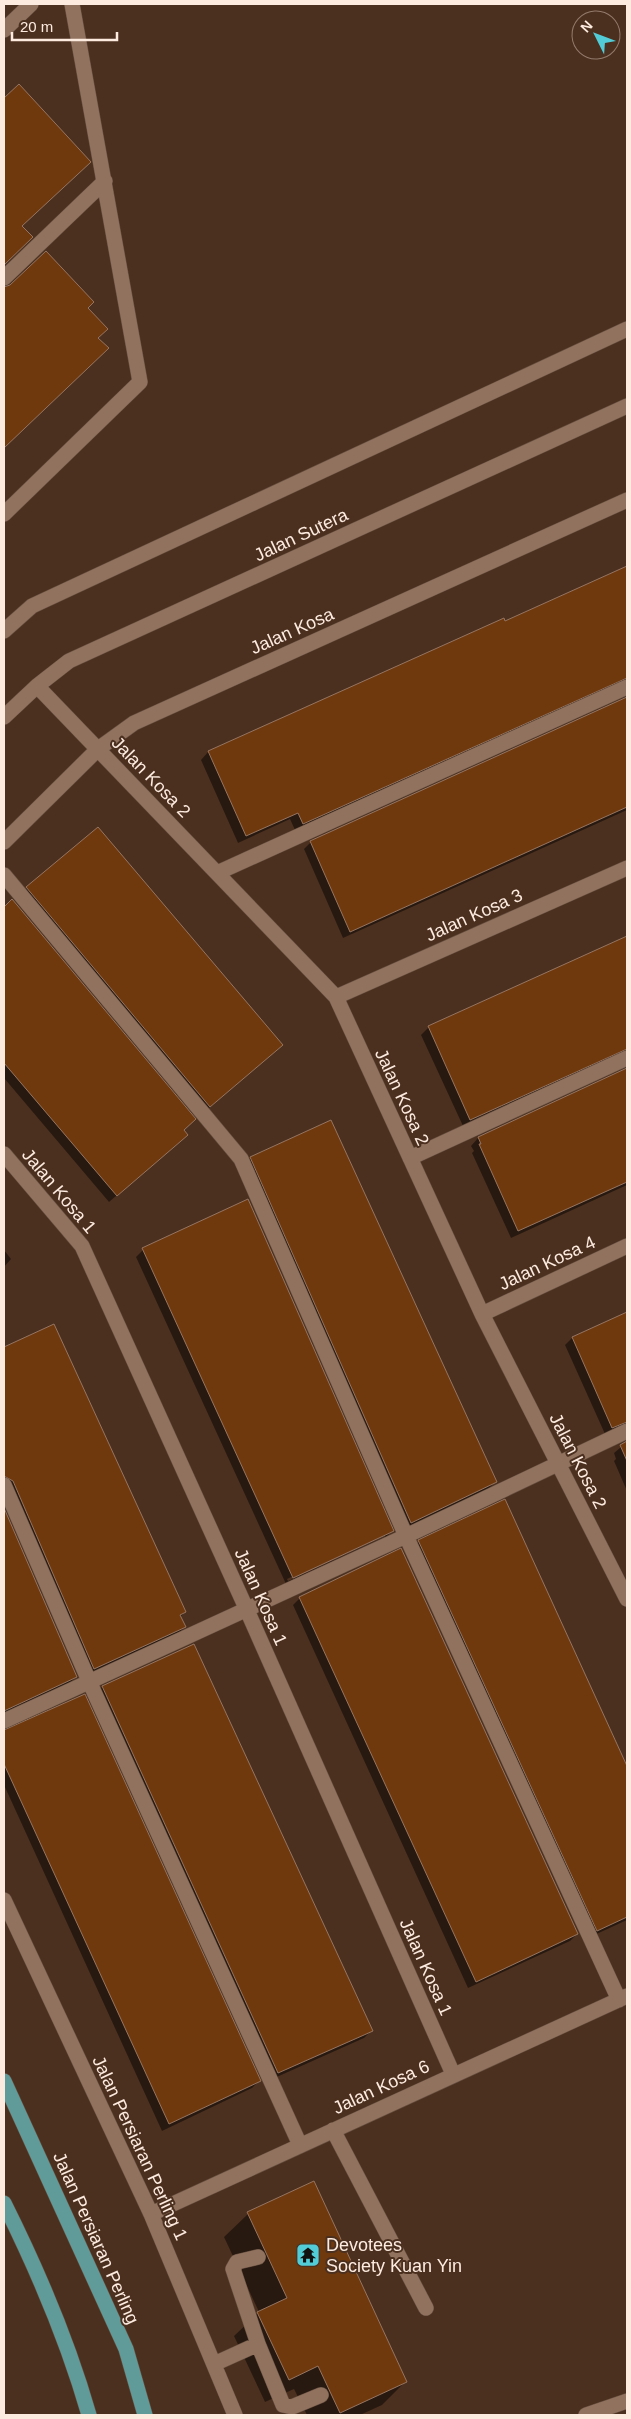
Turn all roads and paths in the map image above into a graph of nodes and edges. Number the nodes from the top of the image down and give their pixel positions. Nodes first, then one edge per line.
1 (32, 4) edge
2 (72, 4) edge
3 (4, 30) edge
4 (105, 181) junction
5 (4, 278) edge
6 (627, 329) edge
7 (627, 406) edge
8 (627, 500) edge
9 (4, 514) edge
10 (4, 631) edge
11 (37, 686) junction
12 (627, 687) edge
13 (4, 718) edge
14 (98, 749) junction
15 (4, 842) edge
16 (627, 868) edge
17 (218, 873) junction
18 (4, 875) edge
19 (336, 997) junction
20 (627, 1058) edge
21 (4, 1154) edge
22 (410, 1158) junction
23 (627, 1246) edge
24 (482, 1314) junction
25 (627, 1431) edge
26 (558, 1463) junction
27 (4, 1485) edge
28 (406, 1536) junction
29 (627, 1598) edge
30 (246, 1608) junction
31 (89, 1681) junction
32 (4, 1721) edge
33 (4, 1900) edge
34 (623, 1998) edge
35 (453, 2074) junction
36 (4, 2080) edge
37 (333, 2130) junction
38 (300, 2145) junction
39 (4, 2203) edge
40 (151, 2214) junction
41 (258, 2257) dead end
42 (426, 2308) dead end
43 (258, 2344) junction
44 (214, 2364) junction
45 (321, 2395) dead end
46 (627, 2402) edge
47 (592, 2414) edge
48 (89, 2415) edge
49 (146, 2415) edge
50 (235, 2415) edge

1 - 3 street
2 - 4 street
4 - 5 street
4 - 9 street
6 - 10 street
7 - 11 street, Jalan Sutera
8 - 14 street, Jalan Kosa
11 - 13 street, Jalan Sutera
11 - 14 street, Jalan Kosa 2
12 - 17 street
14 - 15 street, Jalan Kosa
14 - 17 street, Jalan Kosa 2
16 - 19 street, Jalan Kosa 3
17 - 19 street, Jalan Kosa 2
18 - 28 street
19 - 22 street, Jalan Kosa 2
20 - 22 street
21 - 30 street, Jalan Kosa 1
22 - 24 street, Jalan Kosa 2
23 - 24 street, Jalan Kosa 4
24 - 26 street, Jalan Kosa 2
25 - 26 street
26 - 28 street
26 - 29 street, Jalan Kosa 2
27 - 31 street
28 - 30 street
28 - 34 street
30 - 31 street
30 - 35 street, Jalan Kosa 1
31 - 32 street
31 - 38 street
33 - 40 street, Jalan Persiaran Perling 1
34 - 35 street, Jalan Kosa 6
35 - 37 street, Jalan Kosa 6
36 - 49 main road, Jalan Persiaran Perling
37 - 38 street, Jalan Kosa 6
37 - 42 street
38 - 40 street, Jalan Kosa 6
39 - 48 main road
40 - 44 street, Jalan Persiaran Perling 1
41 - 43 street
43 - 44 street
43 - 45 street
44 - 50 street, Jalan Persiaran Perling 1
46 - 47 street

